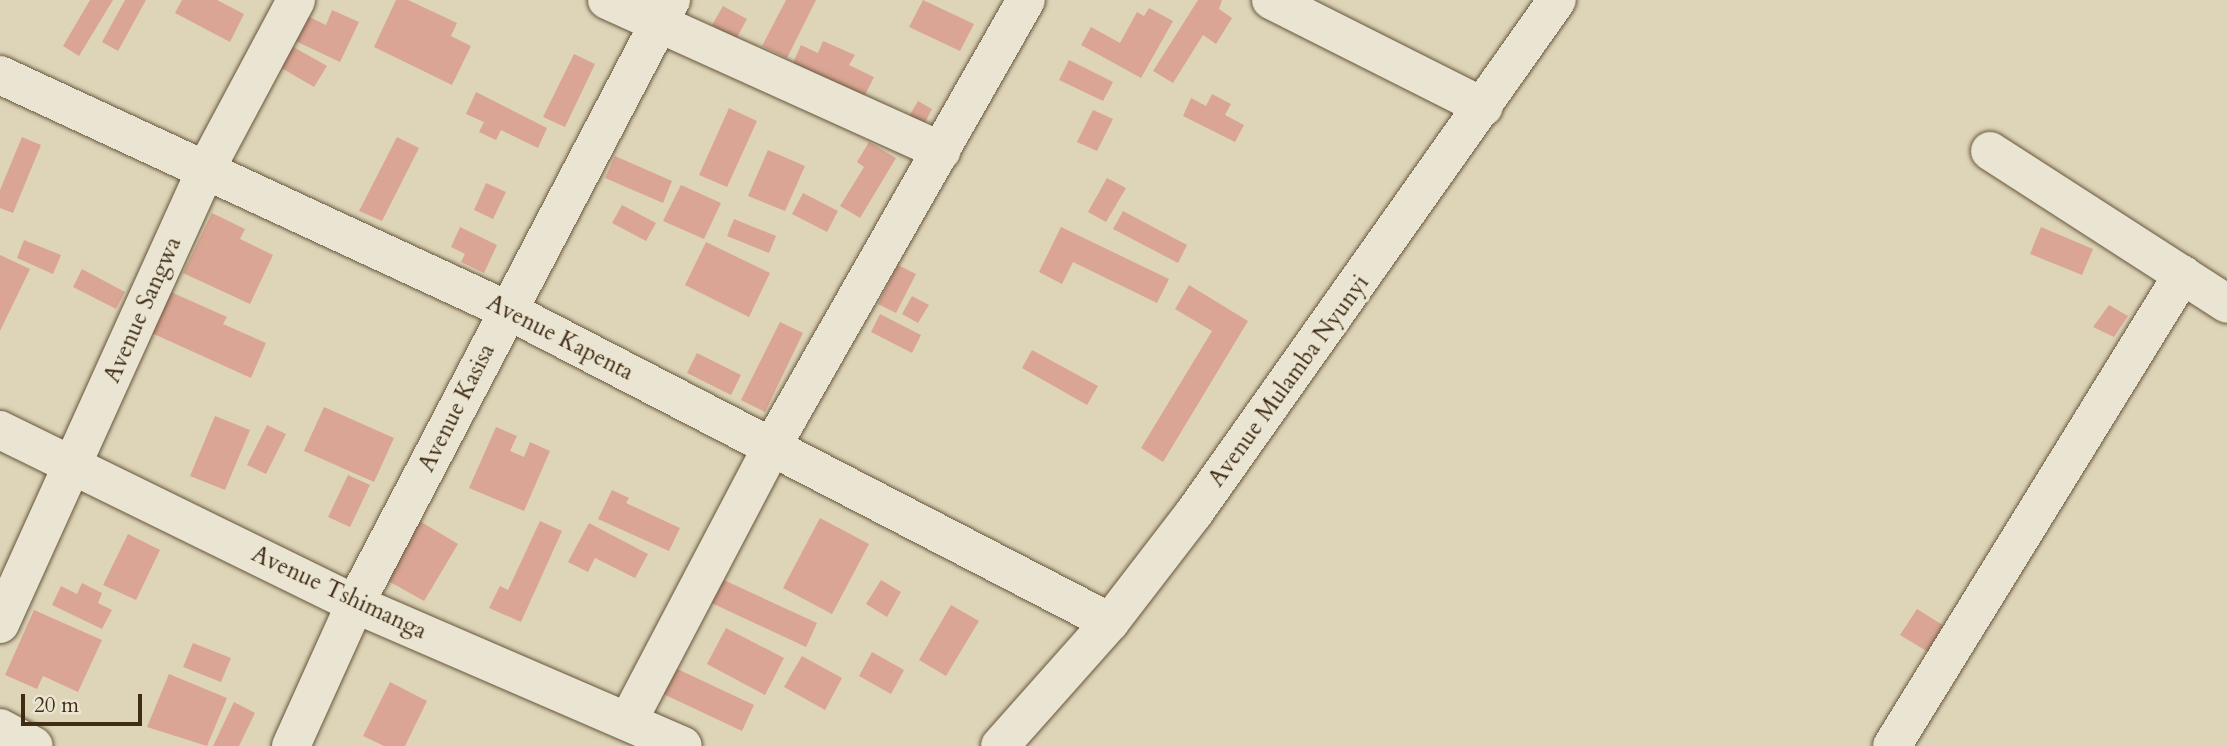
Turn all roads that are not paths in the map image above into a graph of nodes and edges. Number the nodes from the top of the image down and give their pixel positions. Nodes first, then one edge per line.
1 (296, 0) edge
2 (607, 0) edge
3 (1026, 0) edge
4 (1270, 0) edge
5 (1557, 0) edge
6 (664, 11) edge
7 (0, 75) edge
8 (1484, 107) junction
9 (941, 151) junction
10 (1990, 151) dead end
11 (207, 167) junction
12 (2183, 274) junction
13 (2227, 304) edge
14 (507, 310) junction
15 (0, 430) edge
16 (771, 448) junction
17 (72, 466) junction
18 (355, 604) junction
19 (1110, 622) junction
20 (0, 624) edge
21 (629, 719) junction
22 (0, 729) edge
23 (34, 746) edge
24 (290, 746) edge
25 (683, 746) edge
26 (1000, 746) edge
27 (1892, 746) edge

1 - 11 street, Avenue Sangwa
2 - 6 street
3 - 9 street
4 - 8 street
5 - 8 street, Avenue Mulamba Nyunyi
6 - 9 street
6 - 14 street, Avenue Kasisa
7 - 11 street, Avenue Kapenta
8 - 19 street, Avenue Mulamba Nyunyi
9 - 16 street
10 - 12 street
11 - 14 street, Avenue Kapenta
11 - 17 street, Avenue Sangwa
12 - 13 street
12 - 27 street
14 - 16 street, Avenue Kapenta
14 - 18 street, Avenue Kasisa
15 - 17 street, Avenue Tshimanga
16 - 19 street, Avenue Kapenta
16 - 21 street
17 - 18 street, Avenue Tshimanga
17 - 20 street, Avenue Sangwa
18 - 21 street, Avenue Tshimanga
18 - 24 street, Avenue Kasisa
19 - 26 street, Avenue Mulamba Nyunyi
21 - 25 street, Avenue Tshimanga
22 - 23 street

